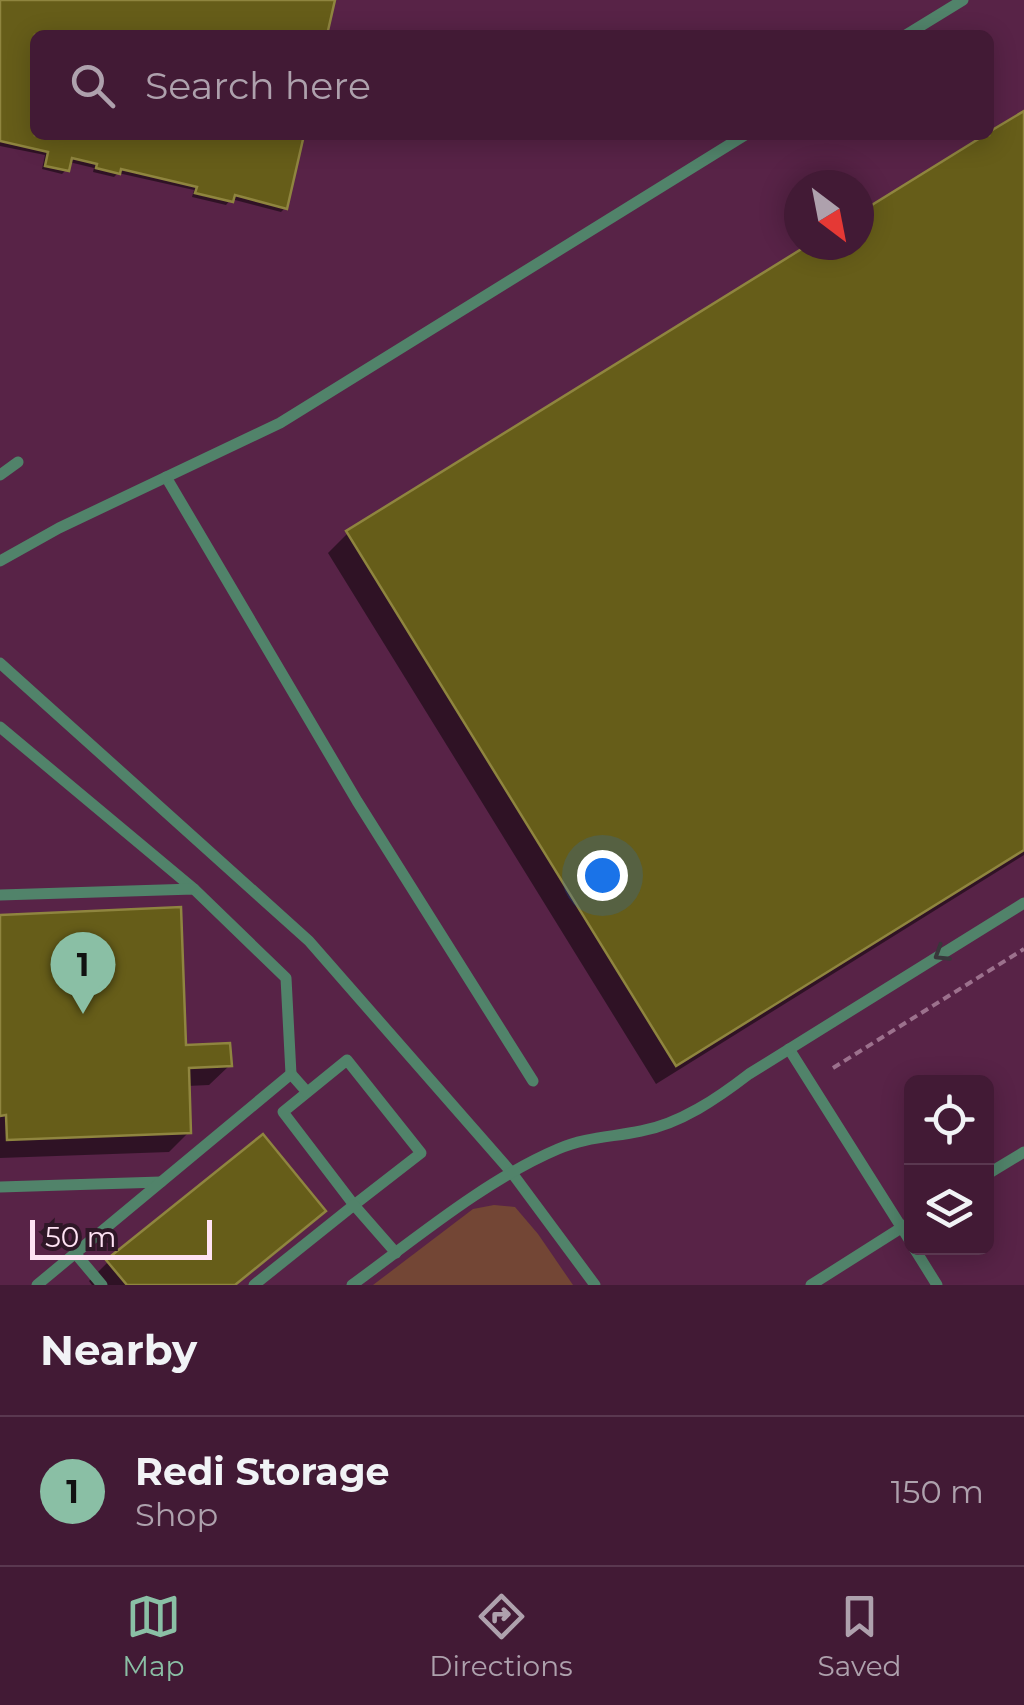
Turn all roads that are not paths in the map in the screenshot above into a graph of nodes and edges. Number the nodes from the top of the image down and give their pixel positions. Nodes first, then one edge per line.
1 (963, 0) edge
2 (914, 30) edge
3 (737, 140) edge
4 (18, 462) dead end
5 (0, 475) edge
6 (166, 478) junction
7 (0, 560) edge
8 (0, 663) edge
9 (0, 727) edge
10 (194, 889) junction
11 (0, 894) edge
12 (1024, 903) edge
13 (790, 1049) junction
14 (291, 1074) junction
15 (533, 1081) dead end
16 (307, 1092) junction
17 (1024, 1152) edge
18 (994, 1170) edge
19 (512, 1173) junction
20 (161, 1182) junction
21 (0, 1187) edge
22 (354, 1205) junction
23 (904, 1222) edge
24 (904, 1226) edge
25 (76, 1253) junction
26 (396, 1253) junction
27 (919, 1255) edge
28 (37, 1285) edge
29 (102, 1285) edge
30 (254, 1285) edge
31 (352, 1285) edge
32 (595, 1285) edge
33 (811, 1285) edge
34 (938, 1285) edge

1 - 2 lane
3 - 6 lane
4 - 5 lane
6 - 7 lane
6 - 15 lane
8 - 19 lane
9 - 10 lane
10 - 11 lane
10 - 14 lane
12 -> 13 lane
13 - 19 lane
13 - 23 lane
14 - 16 lane
14 - 20 lane
16 - 22 lane
16 - 22 lane
17 - 18 lane
19 - 26 lane
19 - 32 lane
20 - 21 lane
20 - 25 lane
22 - 26 lane
22 - 30 lane
24 - 33 lane
25 - 28 lane
25 - 29 lane
26 - 31 lane
27 - 34 lane

